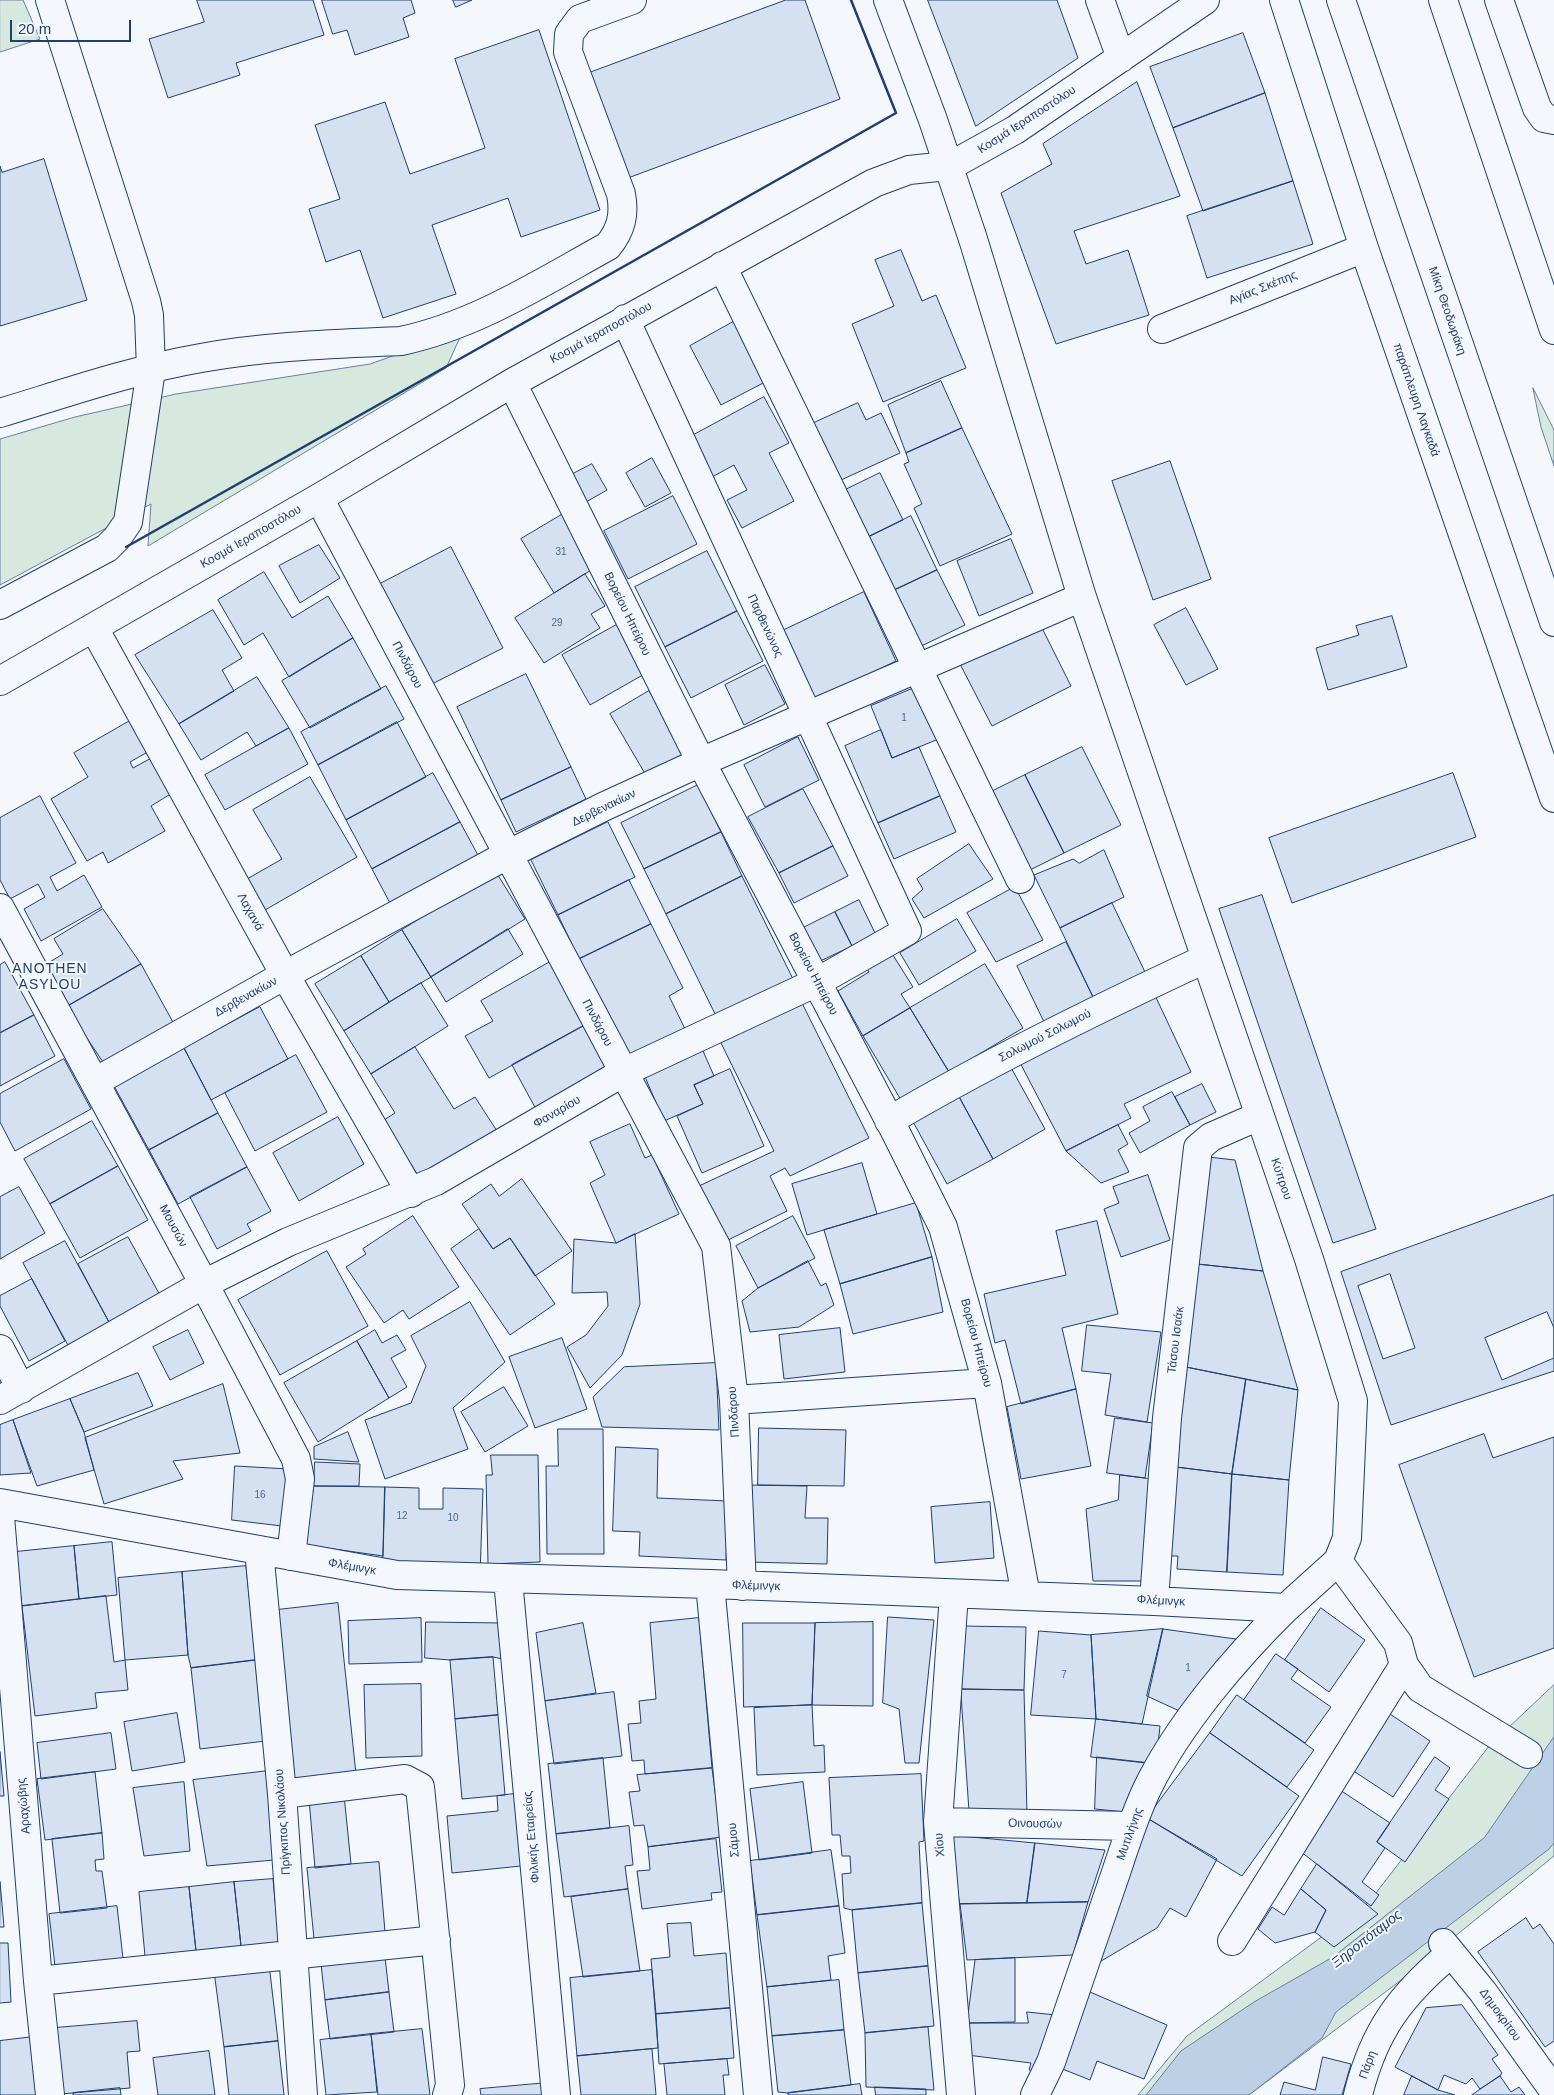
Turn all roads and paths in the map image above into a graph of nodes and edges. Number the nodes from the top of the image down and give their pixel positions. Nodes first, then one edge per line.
1 (50, 0) edge
2 (632, 0) edge
3 (888, 0) edge
4 (1100, 0) edge
5 (1205, 0) edge
6 (1284, 0) edge
7 (1341, 0) edge
8 (1443, 0) edge
9 (1499, 0) edge
10 (1121, 58) junction
11 (1549, 119) edge
12 (947, 166) junction
13 (1364, 248) junction
14 (722, 266) junction
15 (625, 320) junction
16 (1162, 329) dead end
17 (1554, 330) edge
18 (151, 370) junction
19 (512, 383) junction
20 (0, 413) edge
21 (319, 498) junction
22 (1082, 596) junction
23 (0, 605) edge
24 (1554, 622) edge
25 (94, 628) junction
26 (919, 668) junction
27 (0, 681) edge
28 (807, 716) junction
29 (700, 762) junction
30 (1554, 798) edge
31 (508, 855) junction
32 (1020, 879) dead end
33 (0, 908) edge
34 (907, 931) joint
35 (1205, 959) junction
36 (285, 975) junction
37 (817, 982) junction
38 (624, 1072) junction
39 (95, 1082) junction
40 (1259, 1116) junction
41 (889, 1121) junction
42 (411, 1193) junction
43 (204, 1284) junction
44 (0, 1349) edge
45 (987, 1383) junction
46 (10, 1394) edge
47 (734, 1400) junction
48 (0, 1503) edge
49 (0, 1516) edge
50 (259, 1550) junction
51 (292, 1556) junction
52 (1338, 1562) junction
53 (508, 1580) junction
54 (710, 1584) junction
55 (742, 1586) junction
56 (954, 1594) junction
57 (1026, 1596) junction
58 (1154, 1601) junction
59 (1286, 1608) junction
60 (1404, 1665) junction
61 (1528, 1754) dead end
62 (282, 1794) junction
63 (938, 1822) junction
64 (1132, 1826) junction
65 (436, 1940) junction
66 (1232, 1941) dead end
67 (1447, 1948) joint
68 (292, 1955) junction
69 (38, 1981) junction
70 (1554, 2091) edge
71 (50, 2095) edge
72 (303, 2095) edge
73 (447, 2095) edge
74 (556, 2095) edge
75 (758, 2095) edge
76 (961, 2095) edge
77 (1035, 2095) edge
78 (1358, 2095) edge

1 - 18 main road
2 - 18 main road
3 - 12 main road, Κύπρου
4 - 10 main road
5 - 10 main road, Κοσμά Ιεραποστόλου
6 - 13 main road, παράπλευρη Λαγκαδά
7 - 24 main road, Μίκη Θεοδωράκη
8 - 17 main road
9 - 11 main road
10 - 12 main road, Κοσμά Ιεραποστόλου
12 - 14 main road, Κοσμά Ιεραποστόλου
12 - 22 main road, Κύπρου
13 - 16 main road, Αγίας Σκέπης
13 - 30 main road, παράπλευρη Λαγκαδά
14 - 15 main road, Κοσμά Ιεραποστόλου
14 - 26 main road
15 - 19 main road, Κοσμά Ιεραποστόλου
15 - 28 main road, Παρθενώνος
18 - 20 main road
18 - 23 main road
19 - 21 main road, Κοσμά Ιεραποστόλου
19 - 29 main road, Βορείου Ηπείρου
21 - 25 main road, Κοσμά Ιεραποστόλου
21 - 31 main road, Πινδάρου
22 - 26 main road, Δερβενακίων
22 - 35 main road, Κύπρου
25 - 27 main road, Κοσμά Ιεραποστόλου
25 - 36 main road, Λαχανά
26 - 28 main road, Δερβενακίων
26 - 32 main road
28 - 29 main road, Δερβενακίων
28 - 34 main road, Παρθενώνος
29 - 31 main road, Δερβενακίων
29 - 37 main road, Βορείου Ηπείρου
31 - 36 main road, Δερβενακίων
31 - 38 main road, Πινδάρου
33 - 39 main road, Μουσών
34 - 37 main road, Φαναρίου
35 - 40 main road, Κύπρου
35 - 41 main road, Σολωμού Σολωμού
36 - 39 main road, Δερβενακίων
36 - 42 main road, Λαχανά
37 - 38 main road, Φαναρίου
37 - 41 main road, Βορείου Ηπείρου
38 - 42 main road, Φαναρίου
38 - 47 main road, Πινδάρου
39 - 43 main road, Μουσών
40 - 52 main road, Κύπρου
40 - 58 main road, Τάσου Ισαάκ
41 - 45 main road, Βορείου Ηπείρου
42 - 43 main road, Φαναρίου
43 - 46 main road, Φαναρίου
43 - 51 main road, Μουσών
44 - 46 main road
45 - 47 main road
45 - 57 main road, Βορείου Ηπείρου
47 - 55 main road, Πινδάρου
48 - 50 main road, Φλέμινγκ
49 - 69 main road, Αραχώβης
50 - 51 main road, Φλέμινγκ
50 - 62 main road, Πρίγκιπος Νικολάου
51 - 53 main road, Φλέμινγκ
52 - 59 main road
52 - 60 main road
53 - 54 main road, Φλέμινγκ
53 - 74 main road, Φιλικής Εταιρείας
54 - 55 main road, Φλέμινγκ
54 - 75 main road, Σάμου
55 - 56 main road, Φλέμινγκ
56 - 57 main road, Φλέμινγκ
56 - 63 main road, Χίου
57 - 58 main road, Φλέμινγκ
58 - 59 main road, Φλέμινγκ
59 - 64 main road, Μυτιλήνης
60 - 61 main road
60 - 66 main road
62 - 65 main road
62 - 68 main road, Πρίγκιπος Νικολάου
63 - 64 main road, Οινουσών
63 - 76 main road, Χίου
64 - 77 main road, Μυτιλήνης
65 - 68 main road
65 - 73 main road
67 - 70 main road, Δημοκρίτου
67 - 78 main road, Πάρη
68 - 69 main road
68 - 72 main road, Πρίγκιπος Νικολάου
69 - 71 main road, Αραχώβης

